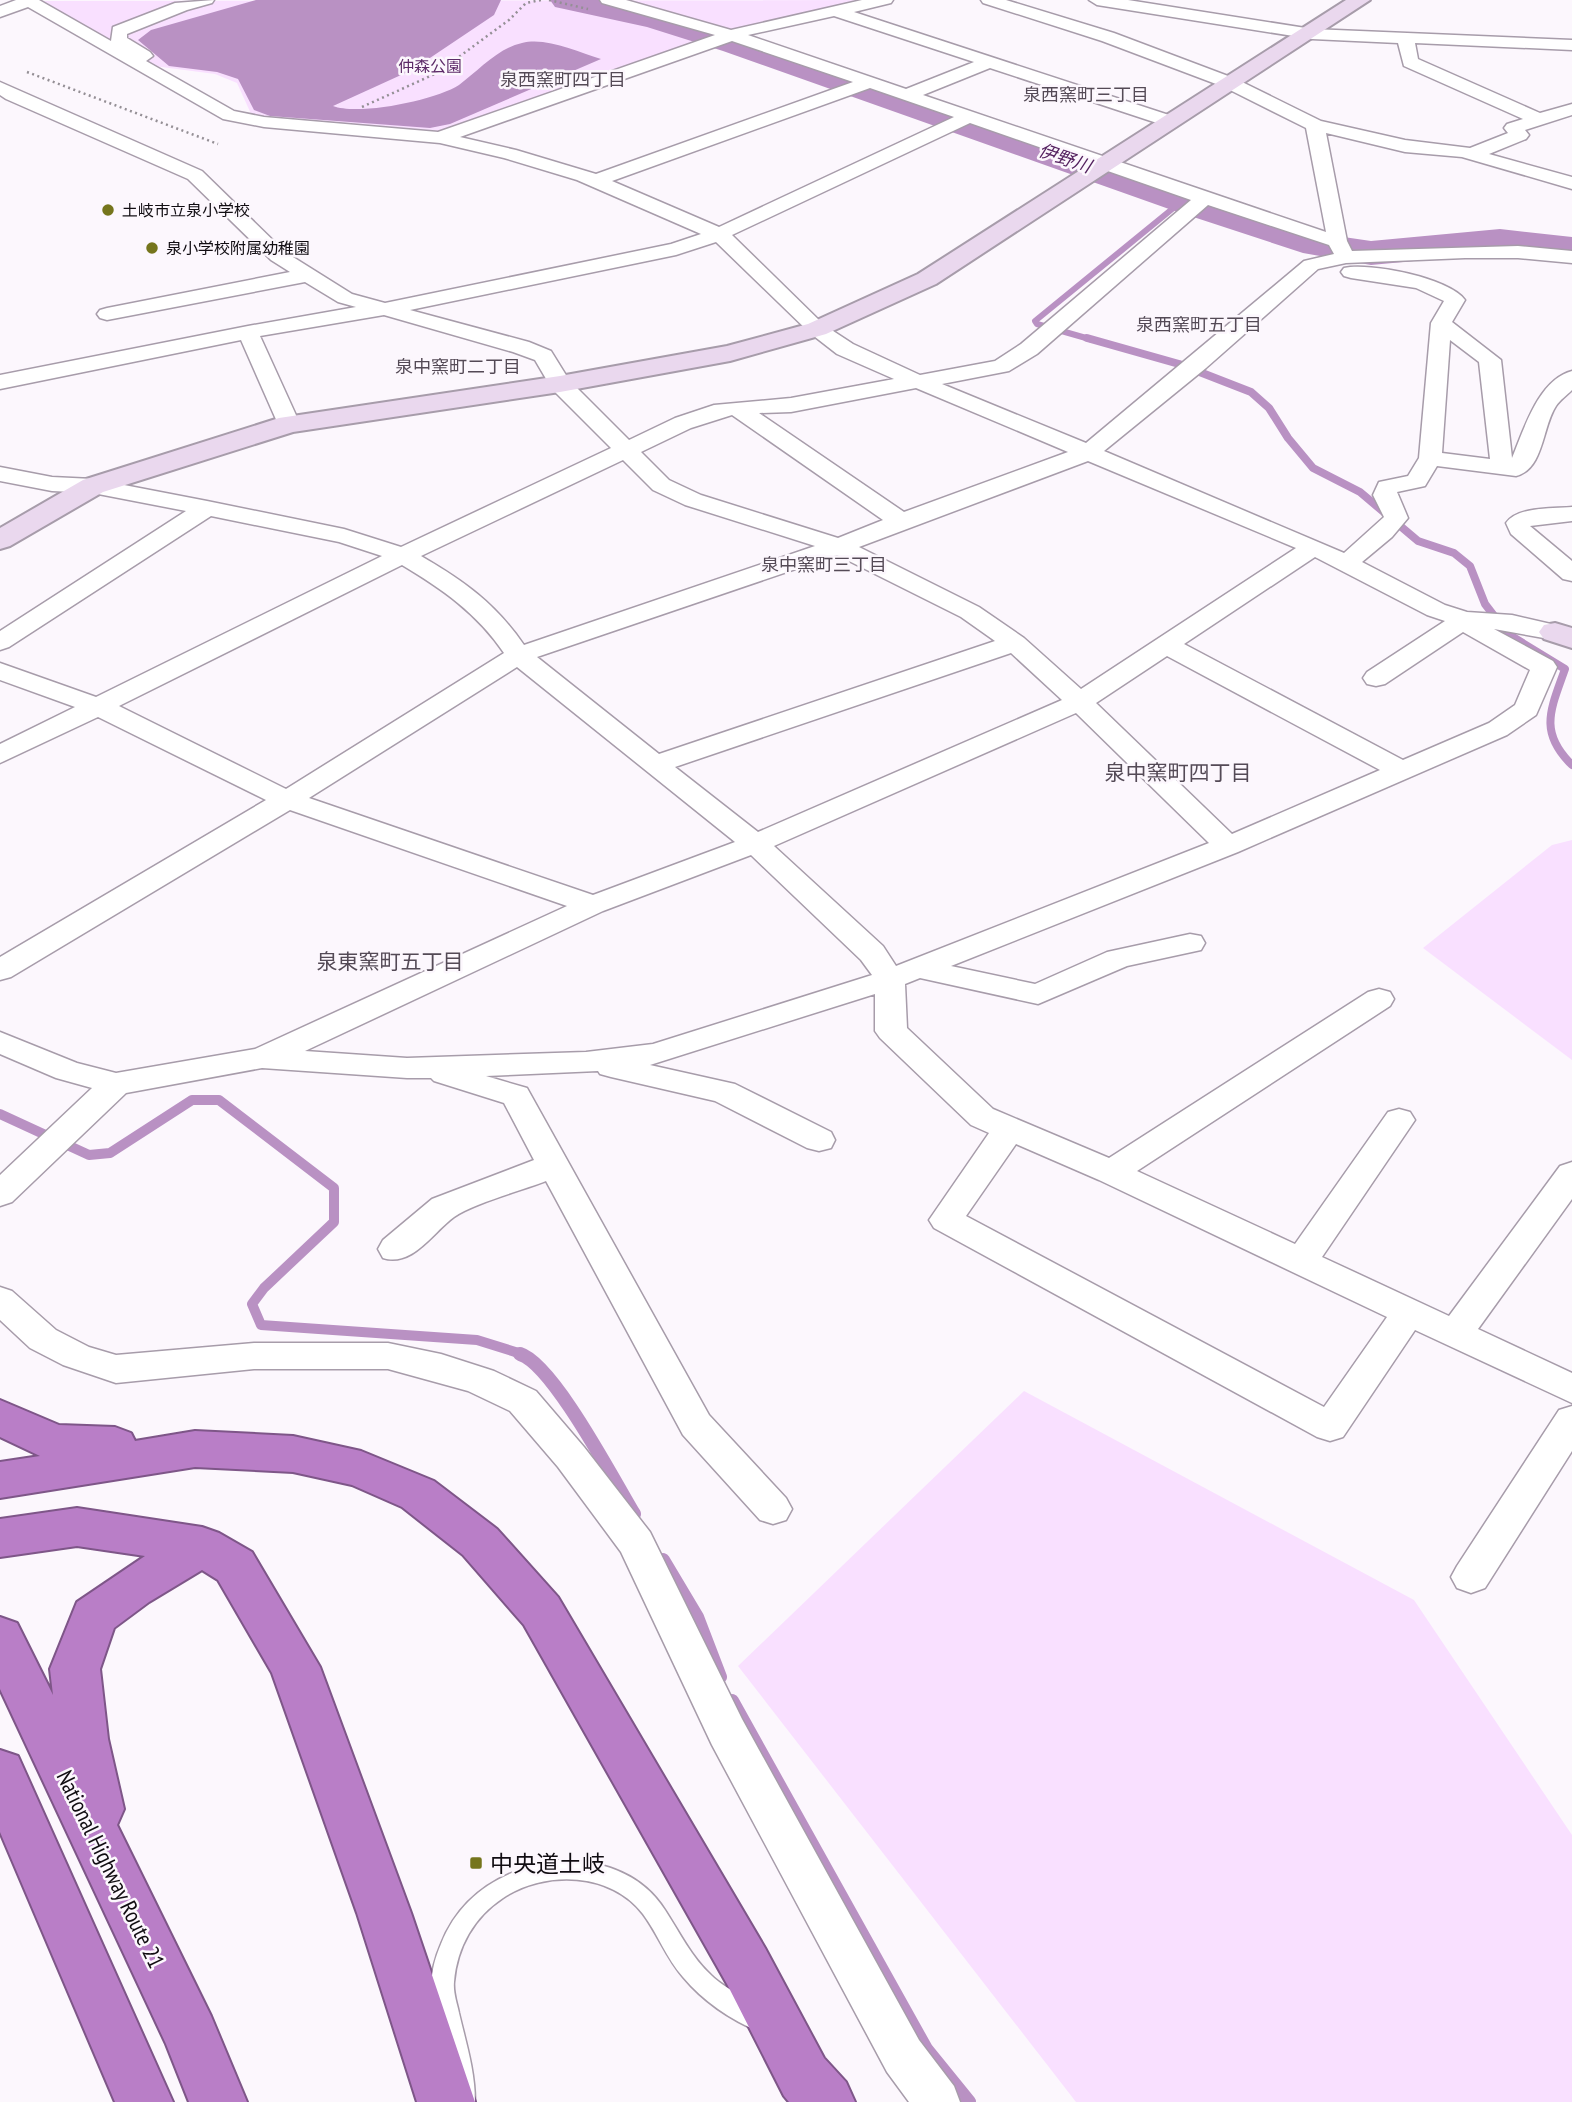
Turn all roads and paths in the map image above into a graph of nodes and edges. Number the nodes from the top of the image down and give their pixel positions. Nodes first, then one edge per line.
1 (29, 0) edge
2 (206, 0) edge
3 (541, 0) edge
4 (608, 0) edge
5 (885, 0) edge
6 (989, 0) edge
7 (1097, 0) edge
8 (1211, 0) edge
9 (1360, 0) edge
10 (834, 11) junction
11 (0, 12) edge
12 (1187, 14) junction
13 (1312, 33) junction
14 (732, 35) junction
15 (1405, 37) junction
16 (1572, 45) edge
17 (987, 63) junction
18 (145, 67) junction
19 (26, 71) dead end
20 (868, 83) junction
21 (1230, 83) junction
22 (0, 87) edge
23 (904, 96) junction
24 (363, 106) dead end
25 (1572, 110) edge
26 (967, 118) junction
27 (1540, 120) junction
28 (1169, 121) junction
29 (1315, 125) junction
30 (440, 138) junction
31 (218, 144) dead end
32 (1471, 154) junction
33 (1106, 164) junction
34 (594, 181) junction
35 (1572, 183) edge
36 (1205, 198) junction
37 (719, 234) junction
38 (1342, 249) junction
39 (1572, 257) edge
40 (1311, 265) junction
41 (308, 275) junction
42 (384, 309) junction
43 (107, 314) dead end
44 (1441, 323) junction
45 (817, 329) junction
46 (248, 332) junction
47 (1572, 378) edge
48 (0, 382) edge
49 (918, 382) junction
50 (560, 384) junction
51 (736, 408) junction
52 (289, 424) junction
53 (625, 451) junction
54 (1088, 453) junction
55 (1430, 458) junction
56 (1502, 467) junction
57 (0, 474) edge
58 (93, 486) junction
59 (207, 508) junction
60 (1572, 514) edge
61 (901, 521) junction
62 (0, 540) edge
63 (839, 546) junction
64 (1314, 547) junction
65 (403, 555) junction
66 (1346, 563) junction
67 (1572, 574) edge
68 (1474, 620) junction
69 (1564, 636) edge
70 (0, 642) edge
71 (1015, 643) junction
72 (1166, 645) junction
73 (518, 655) junction
74 (0, 671) edge
75 (1376, 678) dead end
76 (1080, 702) junction
77 (99, 707) junction
78 (0, 755) edge
79 (656, 764) junction
80 (1402, 771) junction
81 (287, 800) junction
82 (755, 844) junction
83 (1227, 846) junction
84 (593, 905) junction
85 (1190, 943) dead end
86 (0, 970) edge
87 (903, 973) junction
88 (1379, 999) dead end
89 (0, 1042) edge
90 (262, 1058) junction
91 (586, 1062) junction
92 (424, 1067) junction
93 (116, 1084) junction
94 (1399, 1120) dead end
95 (1009, 1129) junction
96 (819, 1140) dead end
97 (554, 1165) junction
98 (1111, 1172) junction
99 (1572, 1174) edge
100 (0, 1194) edge
101 (395, 1249) dead end
102 (1301, 1261) junction
103 (0, 1300) edge
104 (1410, 1311) junction
105 (1456, 1333) junction
106 (1572, 1389) edge
107 (0, 1417) edge
108 (1572, 1420) edge
109 (195, 1449) junction
110 (0, 1479) edge
111 (773, 1509) dead end
112 (0, 1538) edge
113 (202, 1545) junction
114 (1471, 1577) dead end
115 (0, 1637) edge
116 (0, 1772) edge
117 (110, 1869) junction
118 (806, 2078) edge
119 (144, 2102) edge
120 (218, 2102) edge
121 (446, 2102) edge
122 (463, 2102) edge
123 (937, 2102) edge

1 - 11 street
1 - 18 street
2 - 18 street
3 - 24 path
4 - 14 street
5 - 10 street
6 - 21 street
7 - 12 street
8 - 12 street
9 - 13 street
10 - 14 street
10 - 17 street
12 - 13 street
13 - 15 street
13 - 21 street
14 - 20 street
14 - 30 street
15 - 16 street
15 - 27 street
17 - 23 street
17 - 28 street
18 - 30 street
19 - 31 path
20 - 23 street
20 - 34 street
21 - 28 street
21 - 29 street
22 - 41 street
23 - 26 street
25 - 27 street
26 - 33 street
26 - 37 street
27 - 32 street
28 - 33 street
29 - 32 street
29 - 38 street
30 - 34 street
32 - 35 street
33 - 36 street
33 - 45 street
34 - 37 street
36 - 38 street
36 - 49 street
37 - 42 street
37 - 45 street
38 - 39 street
38 - 40 street
40 - 44 street
40 - 54 street
41 - 42 street
41 - 43 street
42 - 46 street
42 - 50 street
44 - 55 street
44 - 56 street
45 - 49 street
45 - 50 street
46 - 48 street
46 - 52 street
47 - 56 street
49 - 51 street
49 - 54 street
50 - 52 street
50 - 53 street
51 - 53 street
51 - 61 street
52 - 58 street
53 - 63 street
53 - 65 street
54 - 61 street
54 - 64 street
55 - 56 street
55 - 66 street
57 - 58 street
58 - 59 street
58 - 62 street
59 - 65 street
59 - 70 street
60 - 67 street
61 - 63 street
63 - 71 street
63 - 73 street
64 - 66 street
64 - 72 street
65 - 73 street
65 - 77 street
66 - 68 street
68 - 69 street
68 - 75 street
68 - 80 street
71 - 76 street
71 - 79 street
72 - 76 street
72 - 80 street
73 - 79 street
73 - 81 street
74 - 77 street
76 - 82 street
76 - 83 street
77 - 78 street
77 - 81 street
79 - 82 street
80 - 83 street
81 - 84 street
81 - 86 street
82 - 84 street
82 - 87 street
83 - 87 street
84 - 90 street
85 - 87 street
87 - 91 street
87 - 95 street
88 - 98 street
89 - 93 street
90 - 92 street
90 - 93 street
91 - 92 street
91 - 96 street
92 - 97 street
93 - 100 street
94 - 102 street
95 - 98 street
95 - 104 street
97 - 101 street
97 - 111 street
98 - 102 street
99 - 105 street
102 - 104 street
103 - 123 street
104 - 105 street
105 - 106 street
107 - 109 highway
108 - 114 street
109 - 110 highway
109 - 118 highway
112 - 113 highway
113 - 117 highway
113 - 121 highway
115 - 117 highway, National Highway Route 21
116 - 119 highway
117 - 120 highway, National Highway Route 21
118 - 122 lane

